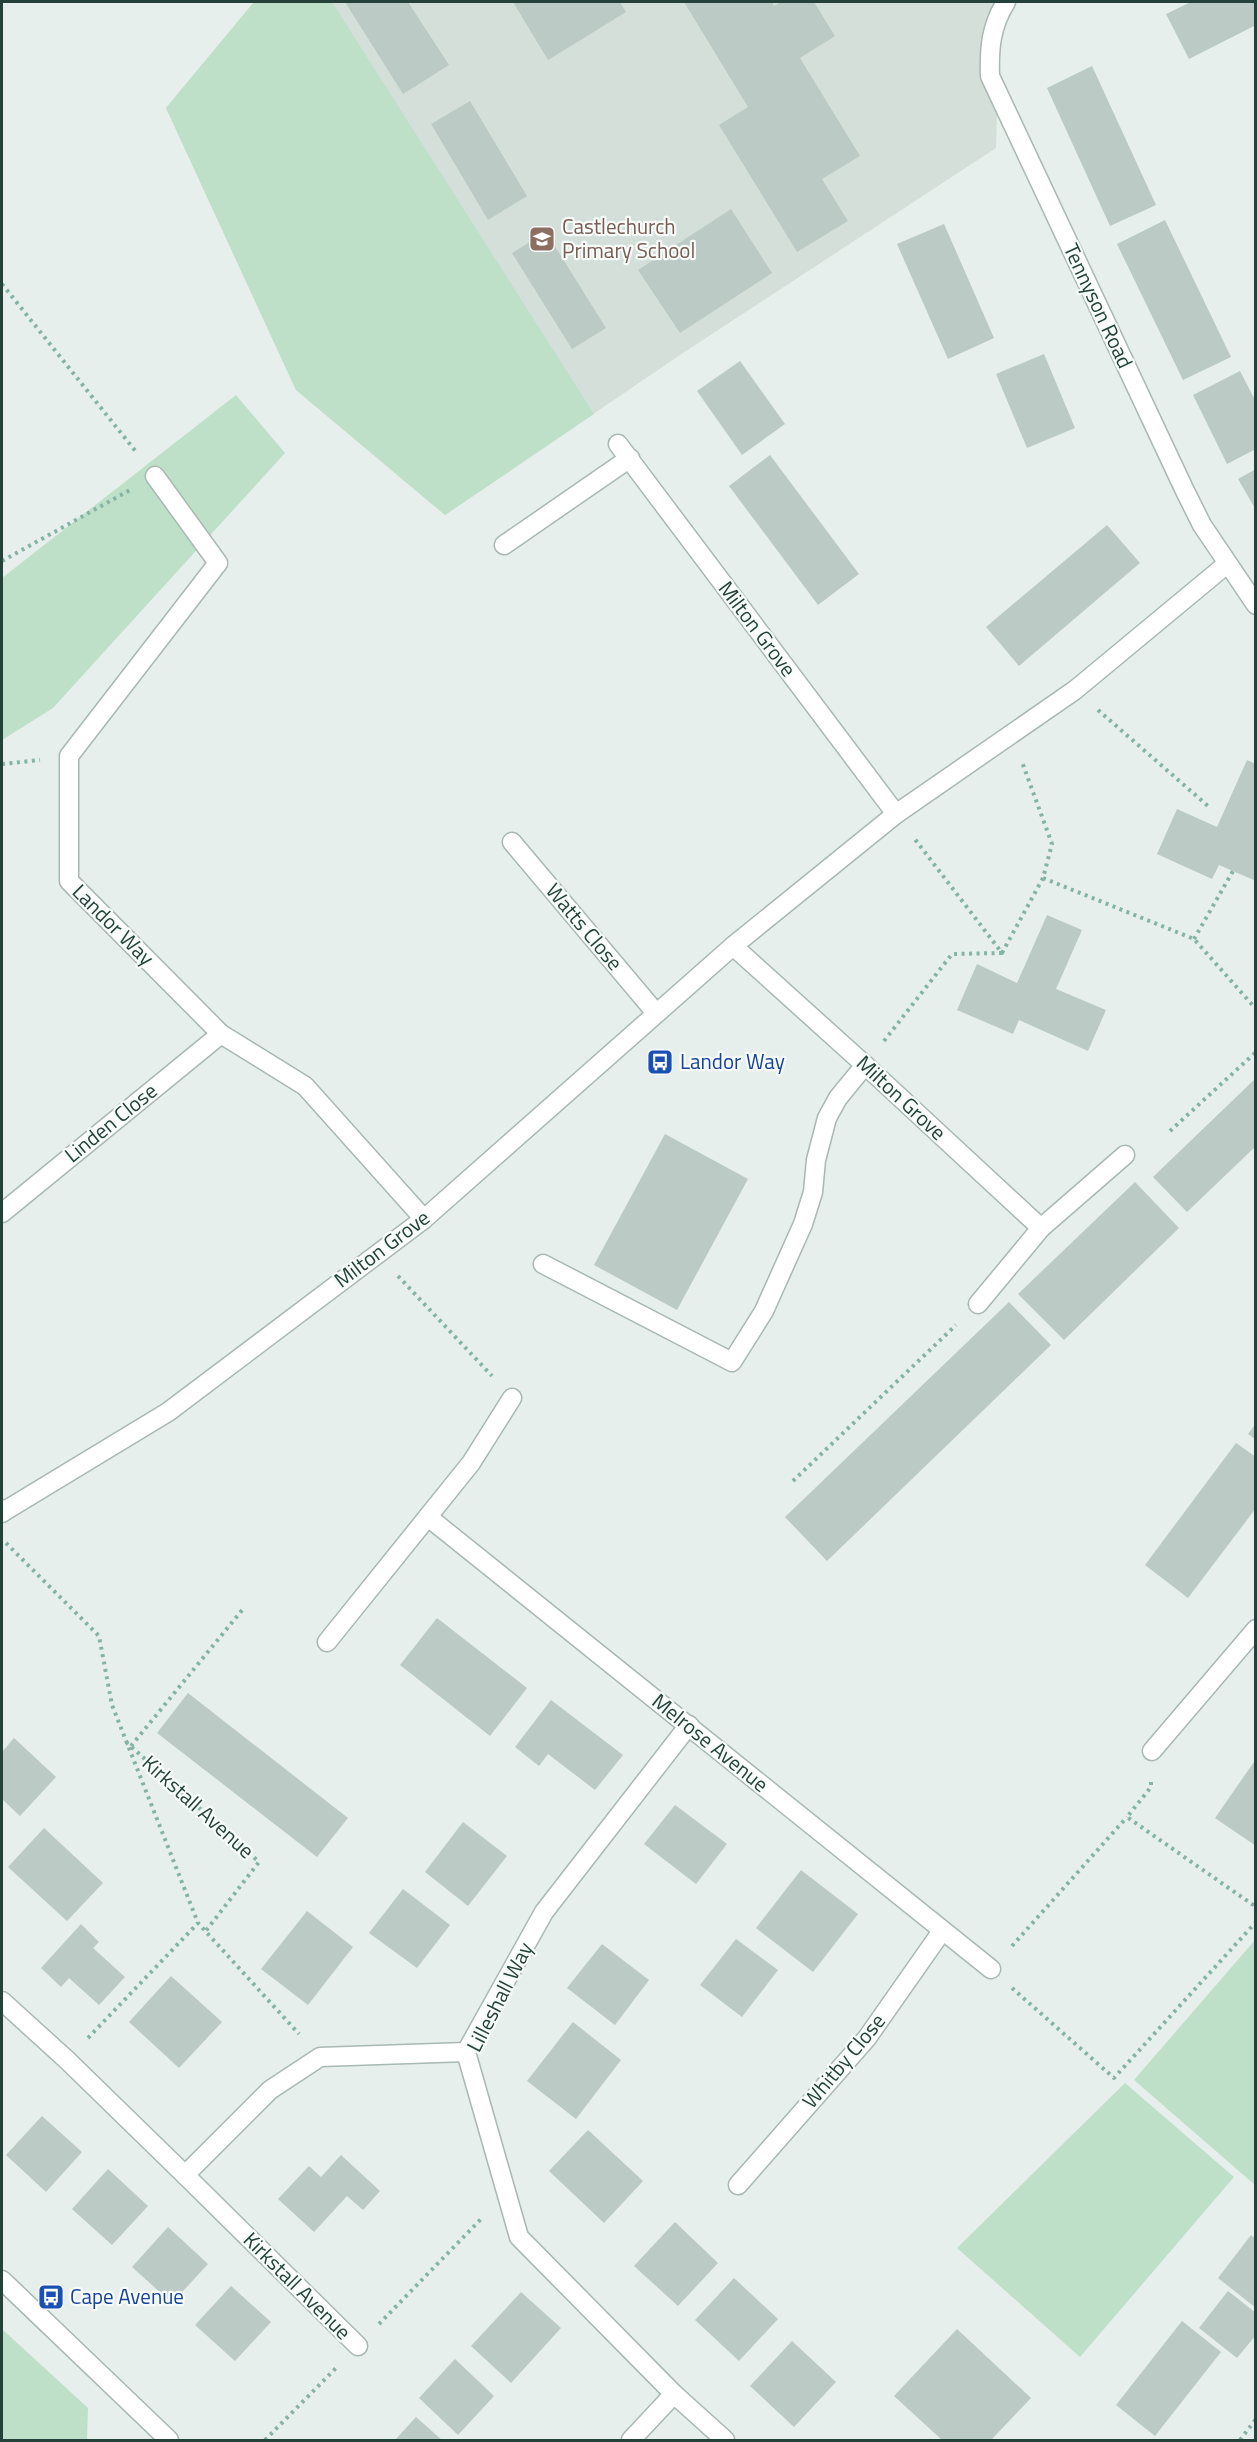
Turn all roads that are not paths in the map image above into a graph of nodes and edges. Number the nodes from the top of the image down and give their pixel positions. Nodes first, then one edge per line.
1 (997, 5) edge
2 (618, 444) dead end
3 (630, 458) junction
4 (155, 477) road end
5 (504, 545) dead end
6 (1227, 564) junction
7 (1256, 605) edge
8 (896, 814) junction
9 (512, 842) dead end
10 (733, 946) junction
11 (656, 1012) junction
12 (221, 1034) junction
13 (866, 1065) junction
14 (1125, 1155) dead end
15 (2, 1213) edge
16 (424, 1219) junction
17 (1041, 1228) junction
18 (543, 1264) dead end
19 (978, 1304) road end
20 (512, 1398) road end
21 (2, 1511) edge
22 (428, 1517) junction
23 (1256, 1629) edge
24 (327, 1642) dead end
25 (689, 1725) junction
26 (1152, 1750) road end
27 (942, 1930) junction
28 (991, 1969) road end
29 (2, 2001) edge
30 (466, 2052) junction
31 (186, 2175) junction
32 (738, 2185) dead end
33 (2, 2280) edge
34 (358, 2346) road end
35 (674, 2394) junction
36 (169, 2440) edge
37 (631, 2440) edge
38 (725, 2440) edge

1 - 6 street, Tennyson Road
2 - 3 street, Milton Grove
3 - 5 street
3 - 8 street, Milton Grove
4 - 12 street, Landor Way
6 - 7 street, Tennyson Road
6 - 8 street, Milton Grove
8 - 10 street, Milton Grove
9 - 11 street, Watts Close
10 - 11 street, Milton Grove
10 - 13 street, Milton Grove
11 - 16 street, Milton Grove
12 - 15 street, Linden Close
12 - 16 street, Landor Way
13 - 17 street, Milton Grove
13 - 18 street
14 - 17 street
16 - 21 street, Milton Grove
17 - 19 street
20 - 22 street
22 - 24 street
22 - 25 street, Melrose Avenue
23 - 26 street
25 - 27 street, Melrose Avenue
25 - 30 street, Lilleshall Way
27 - 28 street, Melrose Avenue
27 - 32 street, Whitby Close
29 - 31 street, Kirkstall Avenue
30 - 31 street
30 - 35 street, Lilleshall Way
31 - 34 street, Kirkstall Avenue
33 - 36 street
35 - 37 street
35 - 38 street, Lilleshall Way

